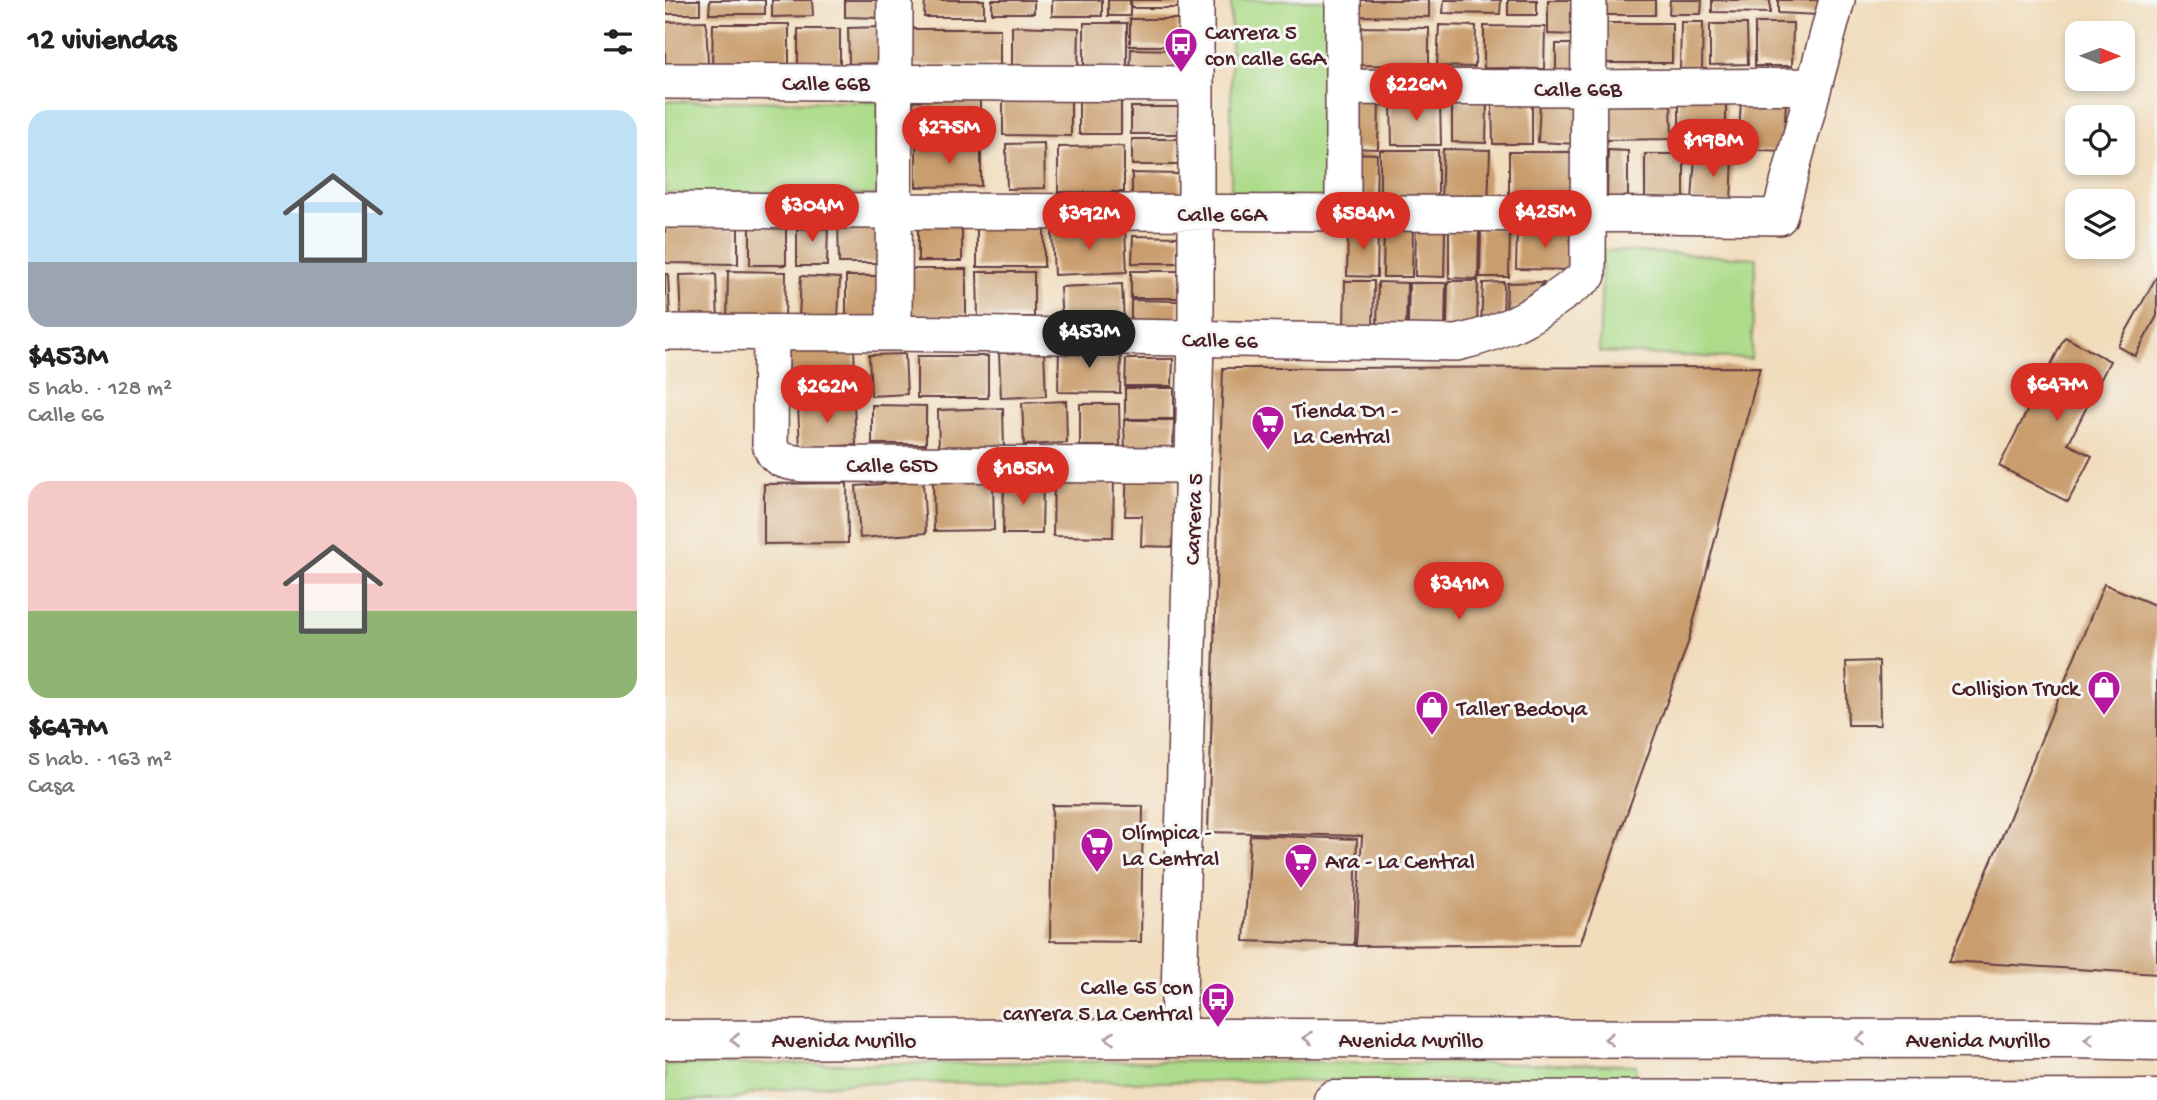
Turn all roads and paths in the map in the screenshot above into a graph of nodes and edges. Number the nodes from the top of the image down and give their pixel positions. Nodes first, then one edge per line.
1 (895, 0) edge
2 (1196, 0) edge
3 (1343, 0) edge
4 (1589, 0) edge
5 (1837, 0) edge
6 (665, 81) edge
7 (894, 82) junction
8 (1196, 84) junction
9 (1813, 86) junction
10 (1343, 87) junction
11 (1590, 88) junction
12 (665, 210) edge
13 (894, 211) junction
14 (1196, 213) junction
15 (1343, 213) junction
16 (1589, 214) junction
17 (665, 332) edge
18 (772, 333) junction
19 (894, 334) junction
20 (1196, 339) junction
21 (1193, 465) junction
22 (1178, 1038) junction
23 (1650, 1039) junction
24 (665, 1040) edge
25 (2157, 1041) edge
26 (1650, 1098) junction
27 (1698, 1099) edge
28 (2157, 1099) edge
29 (1332, 1100) edge
30 (1457, 1100) edge

1 - 7 street
2 - 8 street, Carrera 5
3 - 10 street
4 - 11 street
5 - 9 street
6 - 7 street, Calle 66B
7 - 8 street, Calle 66B
7 - 13 street
8 - 14 street, Carrera 5
9 - 11 street, Calle 66B
9 - 16 street, Calle 66A
10 - 11 street, Calle 66B
10 - 15 street
11 - 16 street
12 - 13 street, Calle 66A
13 - 14 street, Calle 66A
13 - 19 street
14 - 15 street, Calle 66A
14 - 20 street, Carrera 5
15 - 16 street, Calle 66A
16 - 20 street, Calle 66
17 - 18 street, Calle 66
18 - 19 street, Calle 66
18 - 21 street, Calle 65D
19 - 20 street, Calle 66
20 - 21 street, Carrera 5
21 - 22 street, Carrera 5
23 -> 22 main road, Avenida Murillo
22 -> 24 main road, Avenida Murillo
25 -> 23 main road, Avenida Murillo
23 - 26 main road
26 - 27 main road
26 - 30 main road
27 - 28 main road
29 - 30 main road

